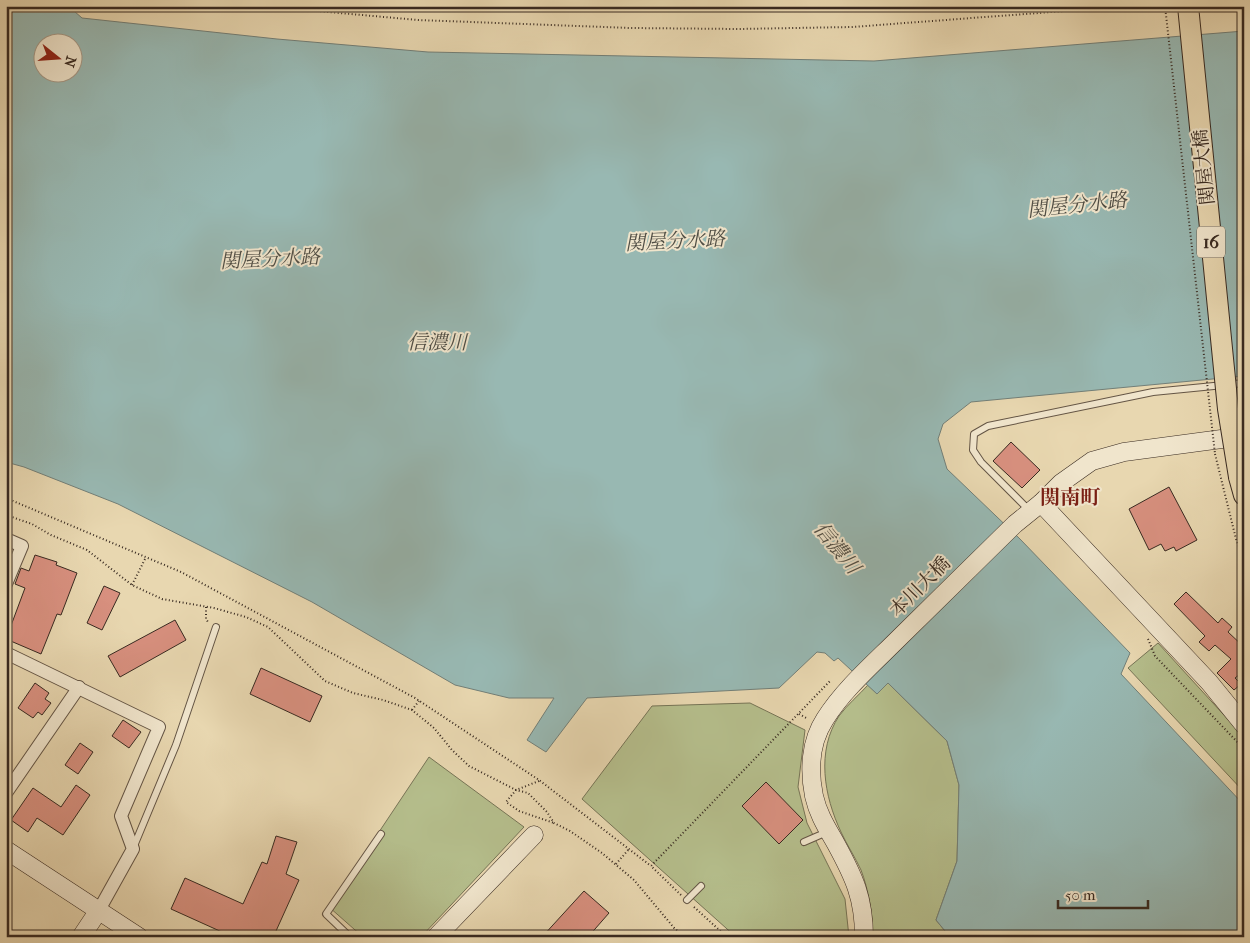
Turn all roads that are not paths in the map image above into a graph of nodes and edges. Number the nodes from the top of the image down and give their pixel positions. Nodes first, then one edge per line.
1 (1188, 6) edge
2 (1244, 383) edge
3 (1244, 436) edge
4 (1241, 486) edge
5 (1036, 507) junction
6 (6, 538) edge
7 (6, 584) edge
8 (216, 627) road end
9 (6, 653) edge
10 (79, 687) junction
11 (1244, 725) edge
12 (6, 793) edge
13 (828, 832) junction
14 (381, 834) dead end
15 (534, 834) dead end
16 (804, 842) dead end
17 (133, 849) junction
18 (6, 850) edge
19 (701, 886) dead end
20 (687, 900) road end
21 (99, 910) junction
22 (81, 937) edge
23 (139, 937) edge
24 (350, 937) edge
25 (436, 937) edge
26 (864, 937) edge

1 - 4 main road, 関屋大橋 / 16, bridge
2 - 5 lane
3 - 5 street, 本川大橋
5 - 11 street
5 - 13 street, 本川大橋
6 - 7 street
8 - 17 lane
9 - 10 street
10 - 12 street
10 - 17 street
13 - 16 lane
13 - 26 street, 本川大橋
14 - 24 lane
15 - 25 street
17 - 21 street
18 - 21 street
19 - 20 lane
21 - 22 street
21 - 23 street

